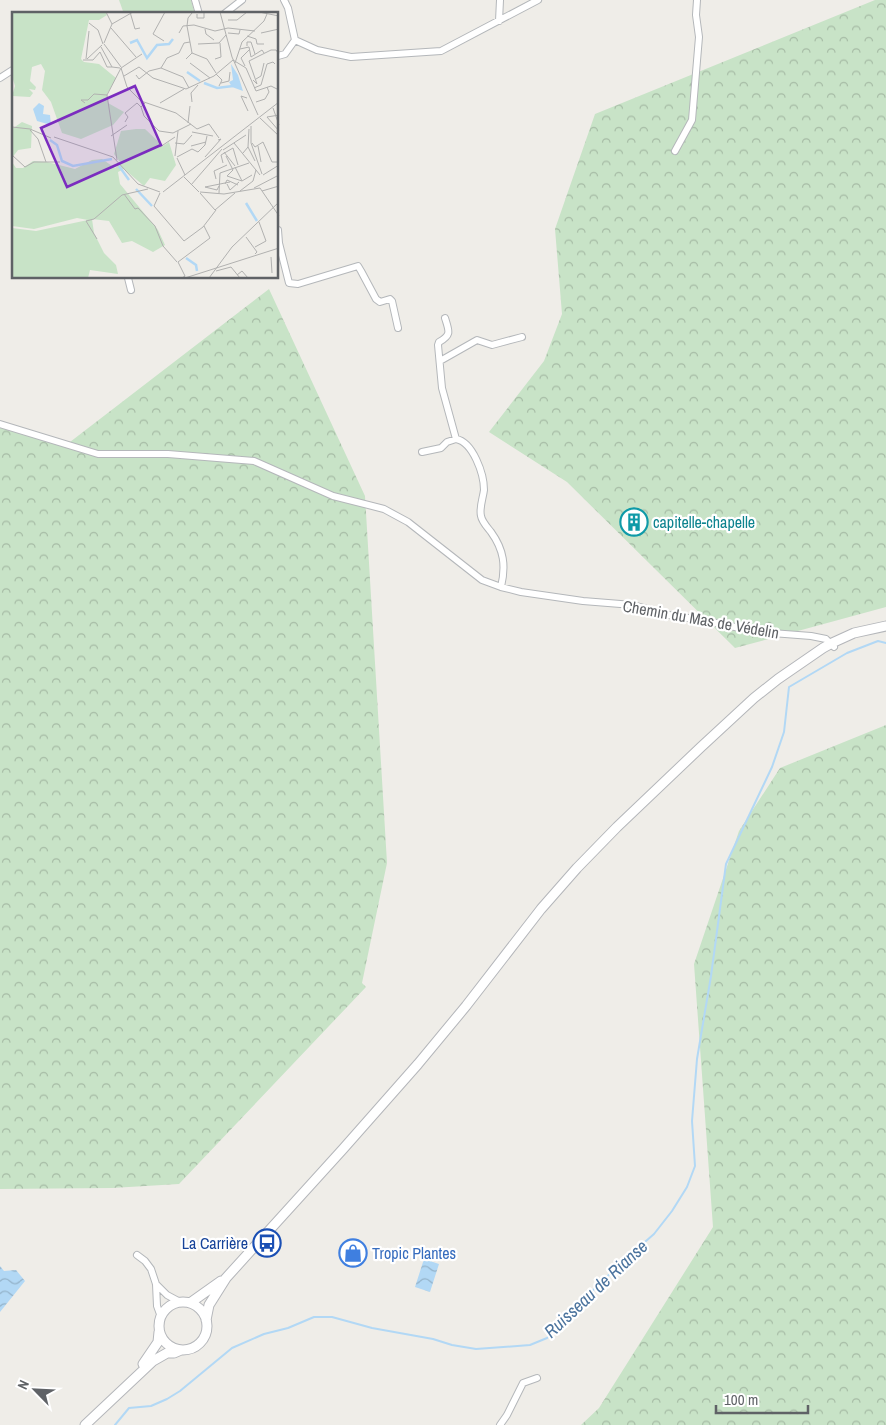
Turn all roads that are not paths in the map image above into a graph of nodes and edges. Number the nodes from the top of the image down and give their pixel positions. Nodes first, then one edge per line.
1 (242, 0) edge
2 (284, 0) edge
3 (500, 0) edge
4 (538, 0) edge
5 (697, 0) edge
6 (227, 12) edge
7 (499, 21) junction
8 (295, 40) junction
9 (279, 56) edge
10 (12, 70) edge
11 (0, 78) edge
12 (675, 151) dead end
13 (279, 247) edge
14 (128, 279) edge
15 (131, 290) dead end
16 (445, 318) dead end
17 (398, 328) dead end
18 (522, 337) dead end
19 (440, 362) junction
20 (0, 424) edge
21 (456, 439) junction
22 (422, 452) dead end
23 (501, 587) junction
24 (886, 626) edge
25 (811, 636) junction
26 (833, 645) junction
27 (824, 650) junction
28 (136, 1255) dead end
29 (226, 1278) junction
30 (156, 1284) junction
31 (180, 1302) junction
32 (190, 1303) junction
33 (161, 1317) junction
34 (206, 1320) junction
35 (160, 1329) junction
36 (182, 1350) junction
37 (133, 1378) junction
38 (537, 1378) dead end
39 (85, 1425) edge
40 (500, 1425) edge

1 - 6 street
2 - 8 street
3 - 7 street
4 - 7 street
5 - 12 street
7 - 8 street
8 - 9 street
10 - 11 street
13 - 17 street
14 - 15 street
16 - 19 street
18 - 19 street
19 - 21 street
20 - 23 street, Chemin du Mas de Védelin
21 - 22 street
21 - 23 street
23 - 25 street, Chemin du Mas de Védelin
24 - 26 main road
25 - 26 street, Chemin du Mas de Védelin
25 - 27 street
26 - 27 main road
27 - 29 main road
28 - 30 street
29 - 32 main road
29 - 34 main road
30 - 31 street
30 - 33 street
31 - 32 main road
31 - 33 main road
32 - 34 main road
33 - 35 main road
34 - 36 main road
35 - 36 main road
35 - 37 main road
36 - 37 main road
37 - 39 main road
38 - 40 street

